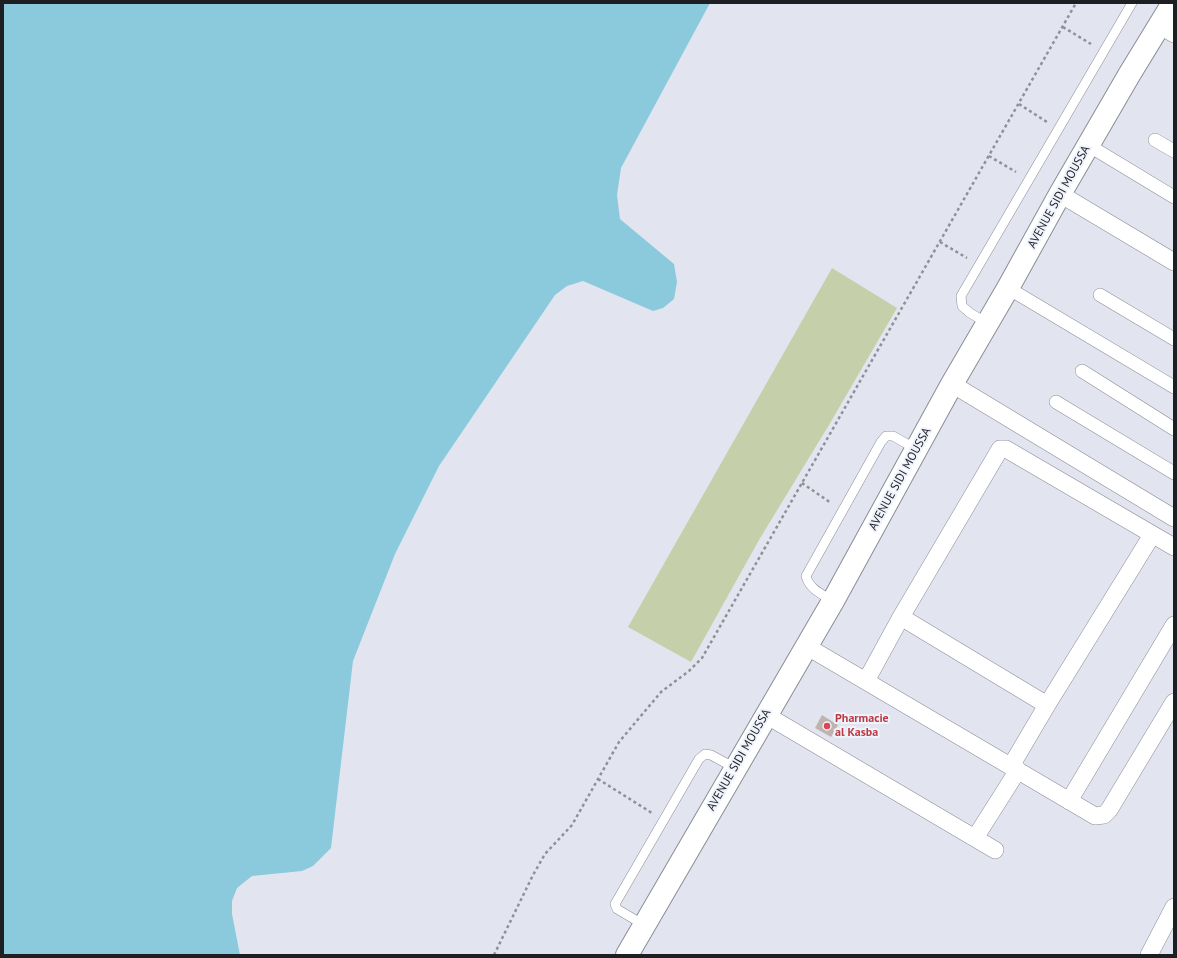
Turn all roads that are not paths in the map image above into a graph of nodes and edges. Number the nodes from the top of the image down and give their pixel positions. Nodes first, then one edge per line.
1 (1132, 3) edge
2 (1172, 3) edge
3 (1166, 29) edge
4 (1155, 140) dead end
5 (1088, 145) junction
6 (1174, 151) edge
7 (1060, 194) junction
8 (1174, 197) edge
9 (1174, 262) edge
10 (1008, 288) junction
11 (1100, 295) dead end
12 (987, 323) junction
13 (1174, 339) edge
14 (1082, 371) dead end
15 (952, 384) junction
16 (1174, 387) edge
17 (1056, 402) dead end
18 (1174, 429) edge
19 (916, 450) junction
20 (1174, 473) edge
21 (1174, 518) edge
22 (1152, 534) junction
23 (1174, 547) edge
24 (833, 601) junction
25 (902, 617) junction
26 (1174, 625) edge
27 (806, 646) junction
28 (866, 681) junction
29 (1174, 702) edge
30 (1047, 705) junction
31 (766, 715) junction
32 (735, 768) junction
33 (1015, 768) junction
34 (1069, 801) junction
35 (975, 838) junction
36 (995, 850) dead end
37 (1174, 907) edge
38 (644, 925) junction
39 (627, 955) edge
40 (1149, 955) edge

1 - 12 lane
2 - 3 street, AVENUE SIDI MOUSSA
3 - 5 street, AVENUE SIDI MOUSSA
4 - 6 street
5 - 7 street, AVENUE SIDI MOUSSA
5 - 8 street
7 - 9 street
7 - 10 street, AVENUE SIDI MOUSSA
10 - 12 street, AVENUE SIDI MOUSSA
10 - 16 street
11 - 13 street
12 - 15 street, AVENUE SIDI MOUSSA
14 - 18 street
15 - 19 street, AVENUE SIDI MOUSSA
15 - 21 street
17 - 20 street
19 - 24 street, AVENUE SIDI MOUSSA
19 - 24 lane
22 - 23 street
22 - 25 street
22 - 30 street
24 - 27 street, AVENUE SIDI MOUSSA
25 - 28 street
25 - 30 street
26 - 34 street
27 - 28 street
27 - 31 street, AVENUE SIDI MOUSSA
28 - 33 street
29 - 34 street
30 - 33 street
31 - 32 street, AVENUE SIDI MOUSSA
31 - 35 street
32 - 38 street, AVENUE SIDI MOUSSA
32 - 38 lane
33 - 34 street
33 - 35 street
35 - 36 street
37 - 40 street
38 - 39 street, AVENUE SIDI MOUSSA

